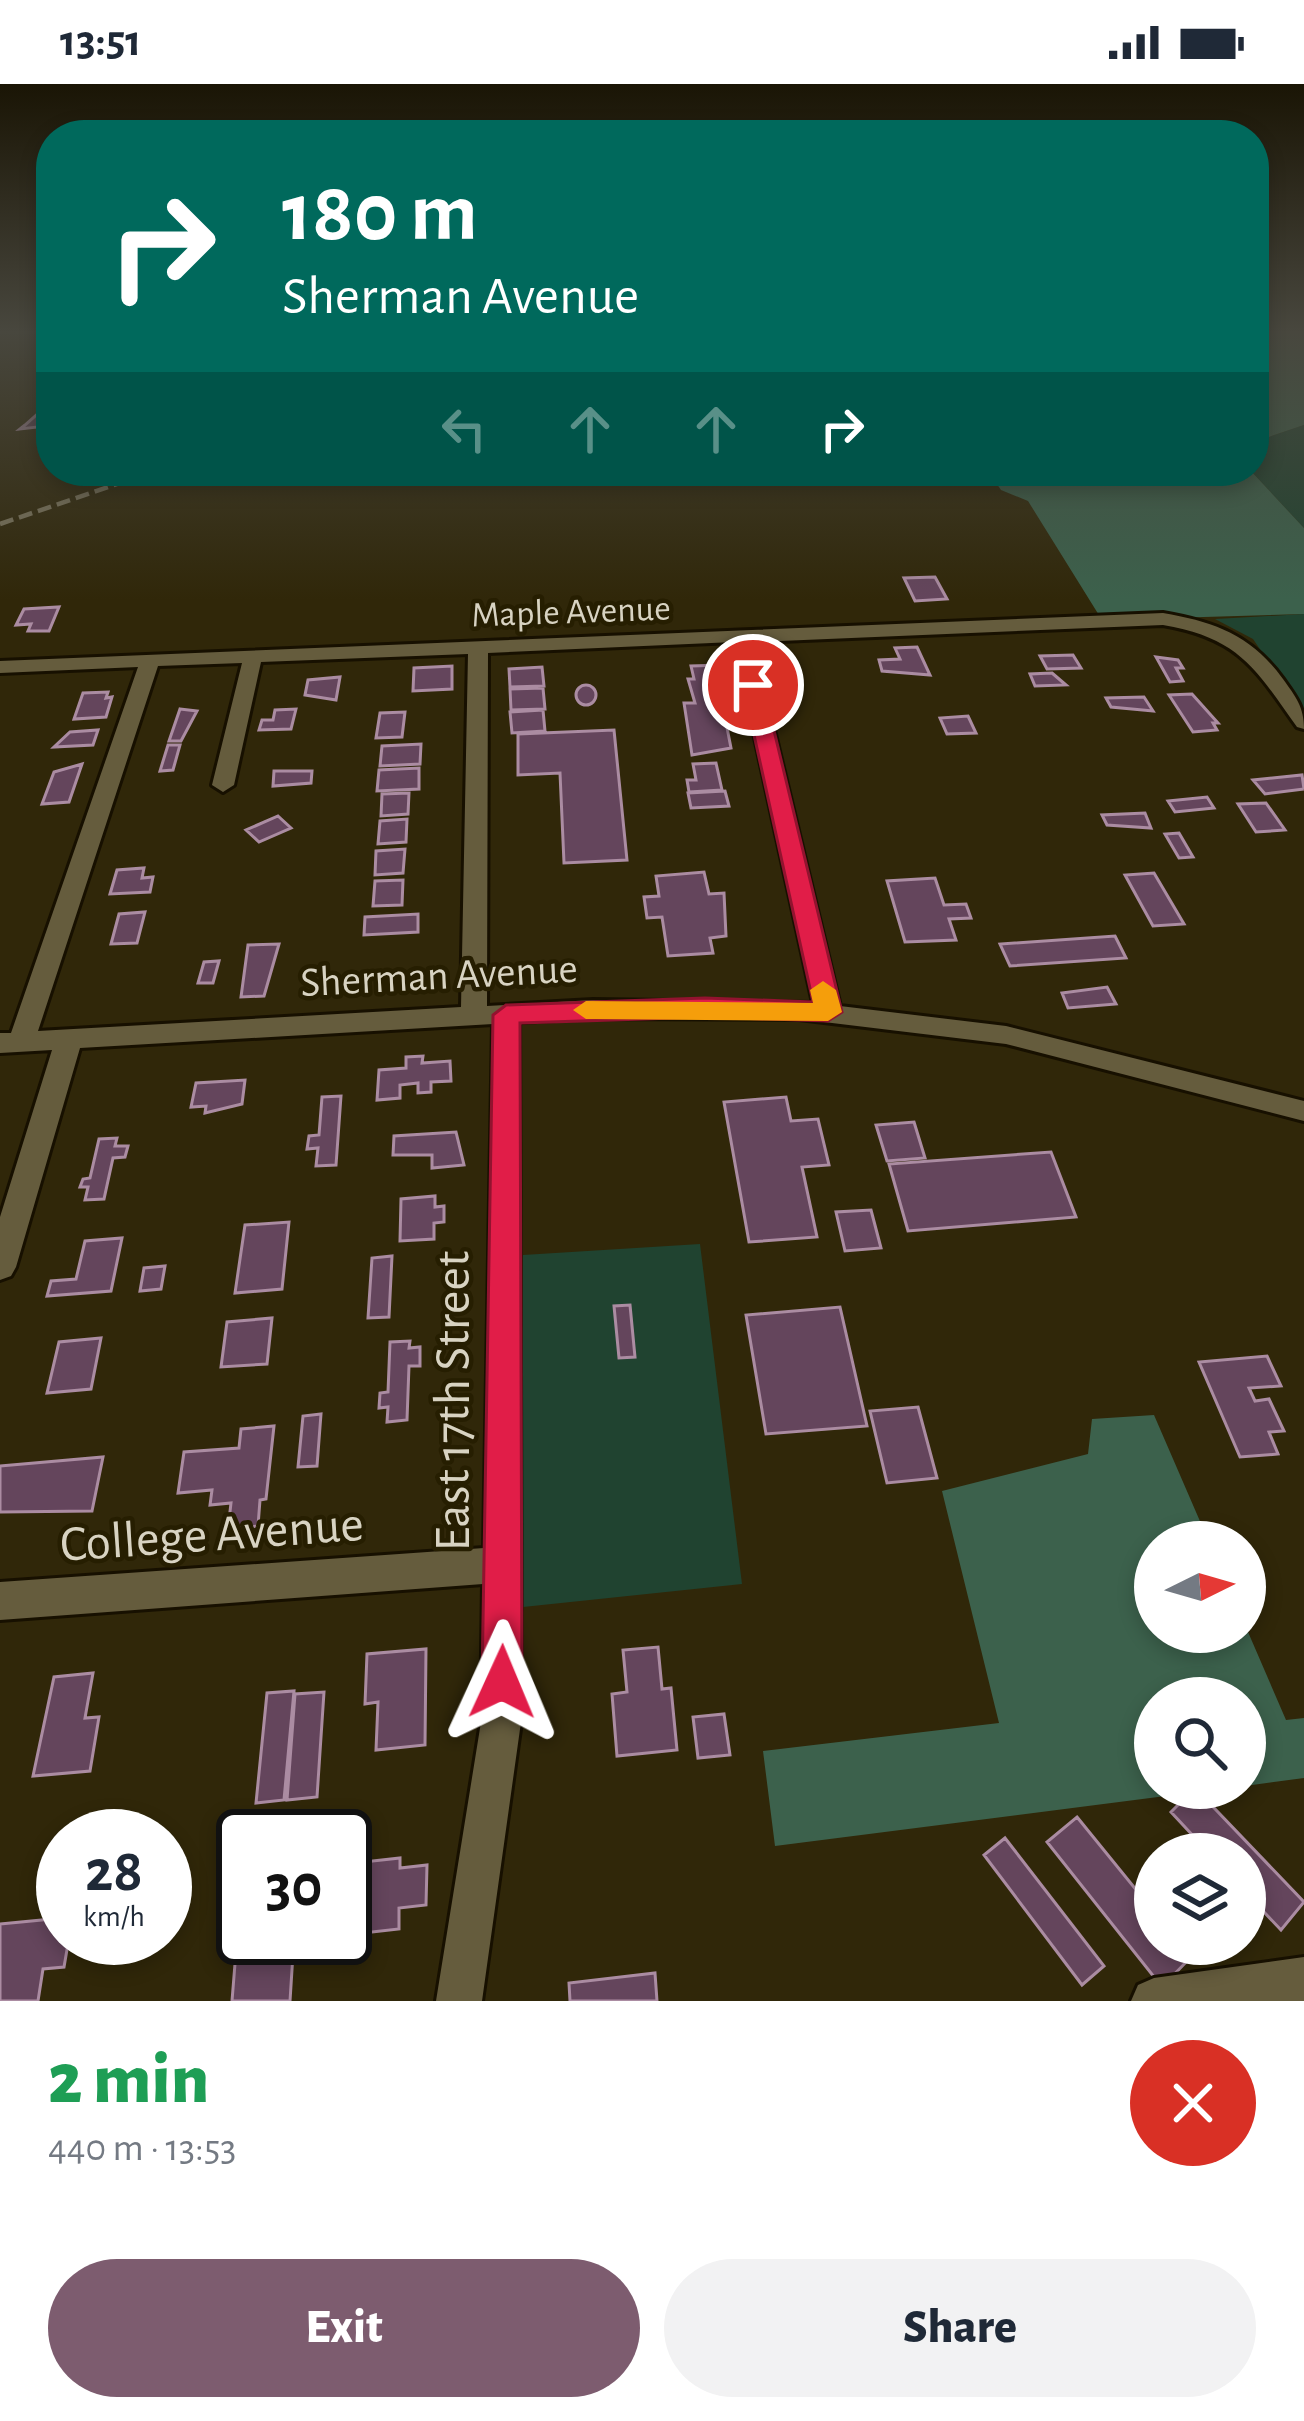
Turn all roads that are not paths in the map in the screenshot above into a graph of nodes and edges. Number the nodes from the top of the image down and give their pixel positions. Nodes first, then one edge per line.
1 (743, 638) junction
2 (478, 648) junction
3 (253, 656) junction
4 (150, 661) junction
5 (0, 667) edge
6 (1304, 723) edge
7 (223, 785) dead end
8 (828, 1012) junction
9 (490, 1016) junction
10 (69, 1039) junction
11 (10, 1042) edge
12 (1304, 1111) edge
13 (0, 1267) edge
14 (504, 1565) junction
15 (0, 1601) edge
16 (1304, 1979) edge
17 (459, 2001) edge
18 (1154, 2001) edge

1 - 2 street, Maple Avenue
1 - 6 street, Maple Avenue
1 - 8 street
2 - 3 street, Maple Avenue
2 - 9 street, East 17th Street
3 - 4 street, Maple Avenue
3 - 7 street
4 - 5 street, Maple Avenue
4 - 11 street
8 - 9 street, Sherman Avenue
8 - 12 street, Sherman Avenue
9 - 10 street, Sherman Avenue
9 - 14 street, East 17th Street
10 - 11 street, Sherman Avenue
10 - 13 street
14 - 15 street, College Avenue
14 - 17 street, East 17th Street
16 - 18 street

